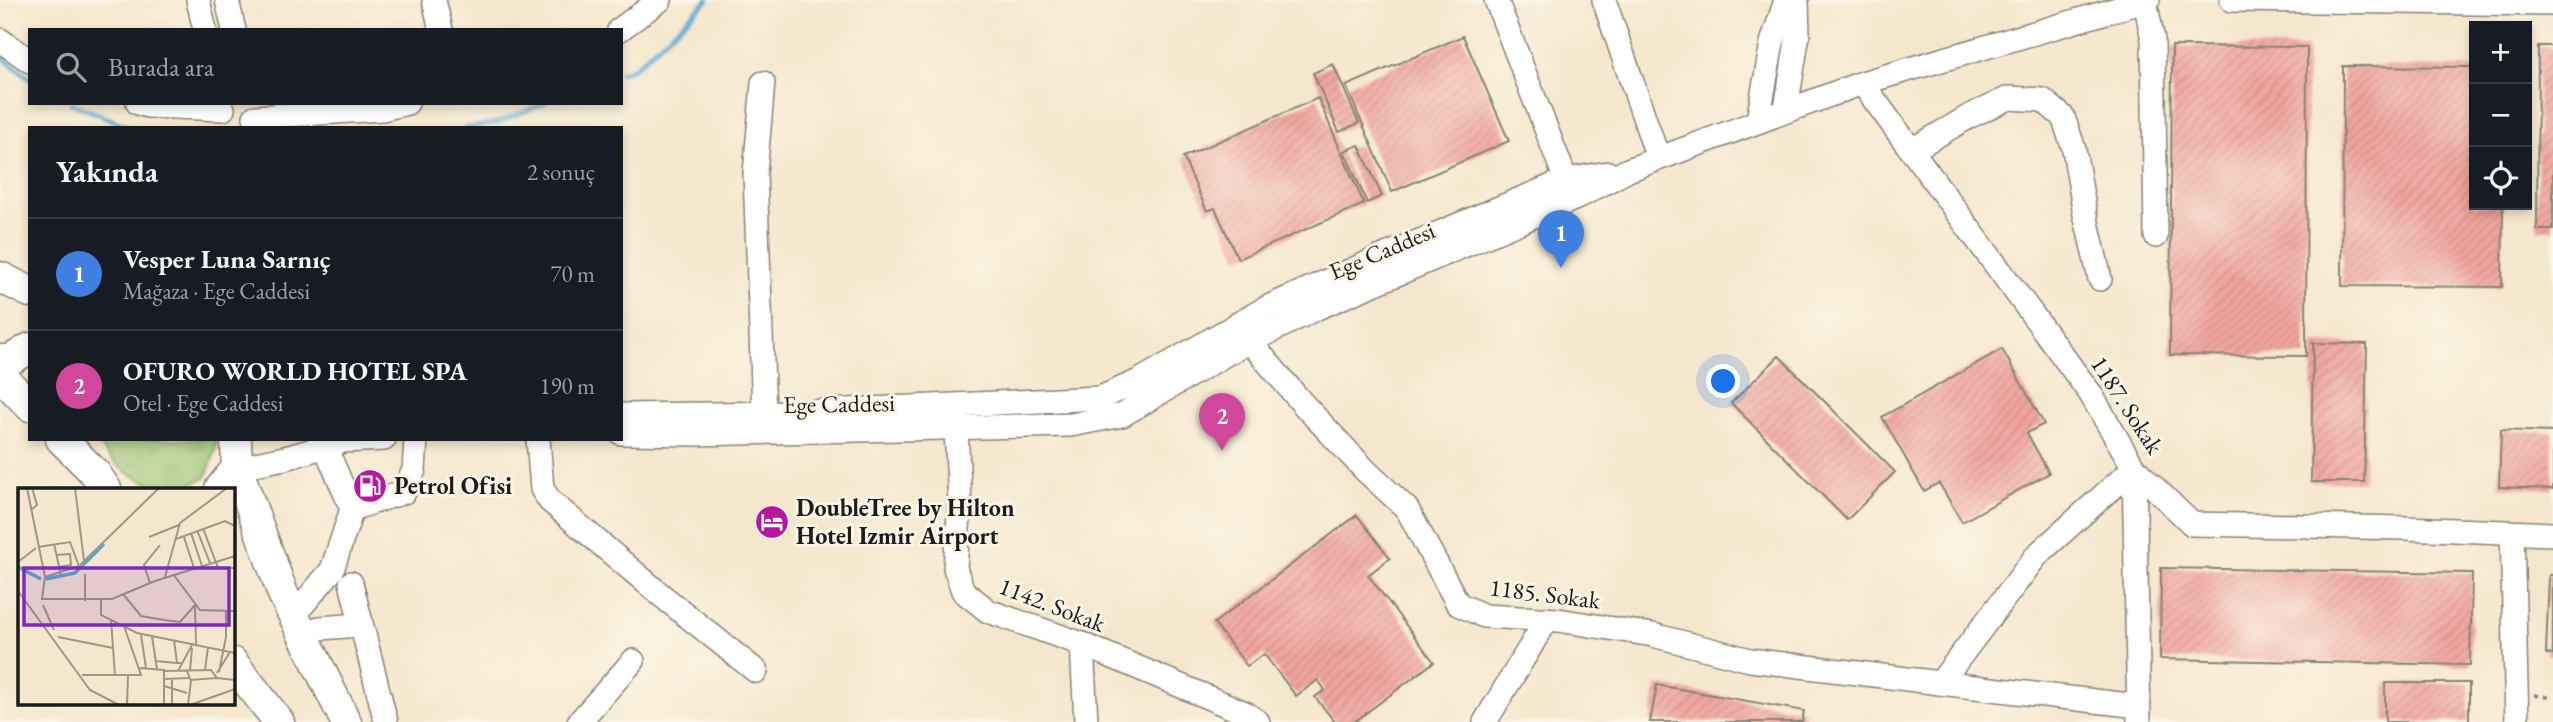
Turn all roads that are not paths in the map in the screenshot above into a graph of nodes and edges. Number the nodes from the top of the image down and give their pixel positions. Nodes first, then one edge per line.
1 (198, 0) edge
2 (228, 0) edge
3 (434, 0) edge
4 (660, 0) edge
5 (1496, 0) edge
6 (1604, 0) edge
7 (1786, 0) edge
8 (1797, 0) edge
9 (2147, 0) edge
10 (2232, 0) edge
11 (2417, 1) edge
12 (2488, 1) edge
13 (2113, 4) edge
14 (2553, 4) edge
15 (205, 28) edge
16 (234, 28) edge
17 (441, 28) edge
18 (622, 28) edge
19 (0, 40) edge
20 (28, 60) edge
21 (763, 83) dead end
22 (1862, 83) junction
23 (145, 105) edge
24 (399, 105) edge
25 (1786, 110) junction
26 (224, 113) edge
27 (254, 116) edge
28 (1758, 120) junction
29 (1912, 150) junction
30 (1658, 158) junction
31 (1570, 189) junction
32 (2156, 236) dead end
33 (0, 277) edge
34 (2100, 279) dead end
35 (28, 291) edge
36 (1243, 334) junction
37 (28, 349) edge
38 (0, 360) edge
39 (0, 375) edge
40 (28, 404) edge
41 (954, 404) junction
42 (764, 413) junction
43 (623, 415) edge
44 (956, 428) junction
45 (623, 433) edge
46 (63, 441) edge
47 (73, 441) edge
48 (343, 441) edge
49 (416, 441) edge
50 (538, 441) edge
51 (325, 446) junction
52 (231, 466) edge
53 (2134, 468) junction
54 (105, 484) edge
55 (352, 509) junction
56 (2512, 533) junction
57 (2553, 534) edge
58 (351, 583) dead end
59 (1546, 620) junction
60 (298, 624) junction
61 (360, 625) junction
62 (1082, 644) junction
63 (633, 661) dead end
64 (234, 664) edge
65 (756, 671) dead end
66 (1940, 682) junction
67 (2139, 714) edge
68 (1251, 719) edge
69 (279, 722) edge
70 (346, 722) edge
71 (386, 722) edge
72 (579, 722) edge
73 (1086, 722) edge
74 (1485, 722) edge
75 (2517, 722) edge

1 - 15 street
2 - 16 street
3 - 17 street
4 - 18 street
5 - 31 street
6 - 30 street
7 - 28 street
8 - 25 street
9 - 13 street
9 - 32 street
10 - 11 street
11 - 12 street
12 - 14 street
13 - 22 street
19 - 20 street
21 - 42 street
22 - 25 street
22 - 29 street, 1187. Sokak
23 - 26 street
24 - 27 street
25 - 28 street
28 - 30 street
29 - 34 street
29 - 53 street, 1187. Sokak
30 - 31 street
31 - 36 street
33 - 35 main road
36 - 41 street
36 - 44 street, Ege Caddesi
36 - 59 street, 1185. Sokak
37 - 38 main road
39 - 40 main road
41 - 42 street
41 - 44 street, 1142. Sokak
42 - 43 street
44 - 45 street, Ege Caddesi
44 - 62 street, 1142. Sokak
46 - 54 main road
47 - 54 main road
48 - 51 street
49 - 55 street
50 - 65 street
51 - 52 street
51 - 55 street
52 - 60 main road
53 - 56 street, 1187. Sokak
53 - 66 street
53 - 67 street
55 - 60 street
56 - 57 street, 1187. Sokak
56 - 75 street
58 - 61 street
59 - 66 street, 1185. Sokak
59 - 74 street
60 - 61 street
60 - 70 main road
61 - 71 street
62 - 68 street, 1142. Sokak
62 - 73 street
63 - 72 street
64 - 69 main road
66 - 67 street, 1185. Sokak

